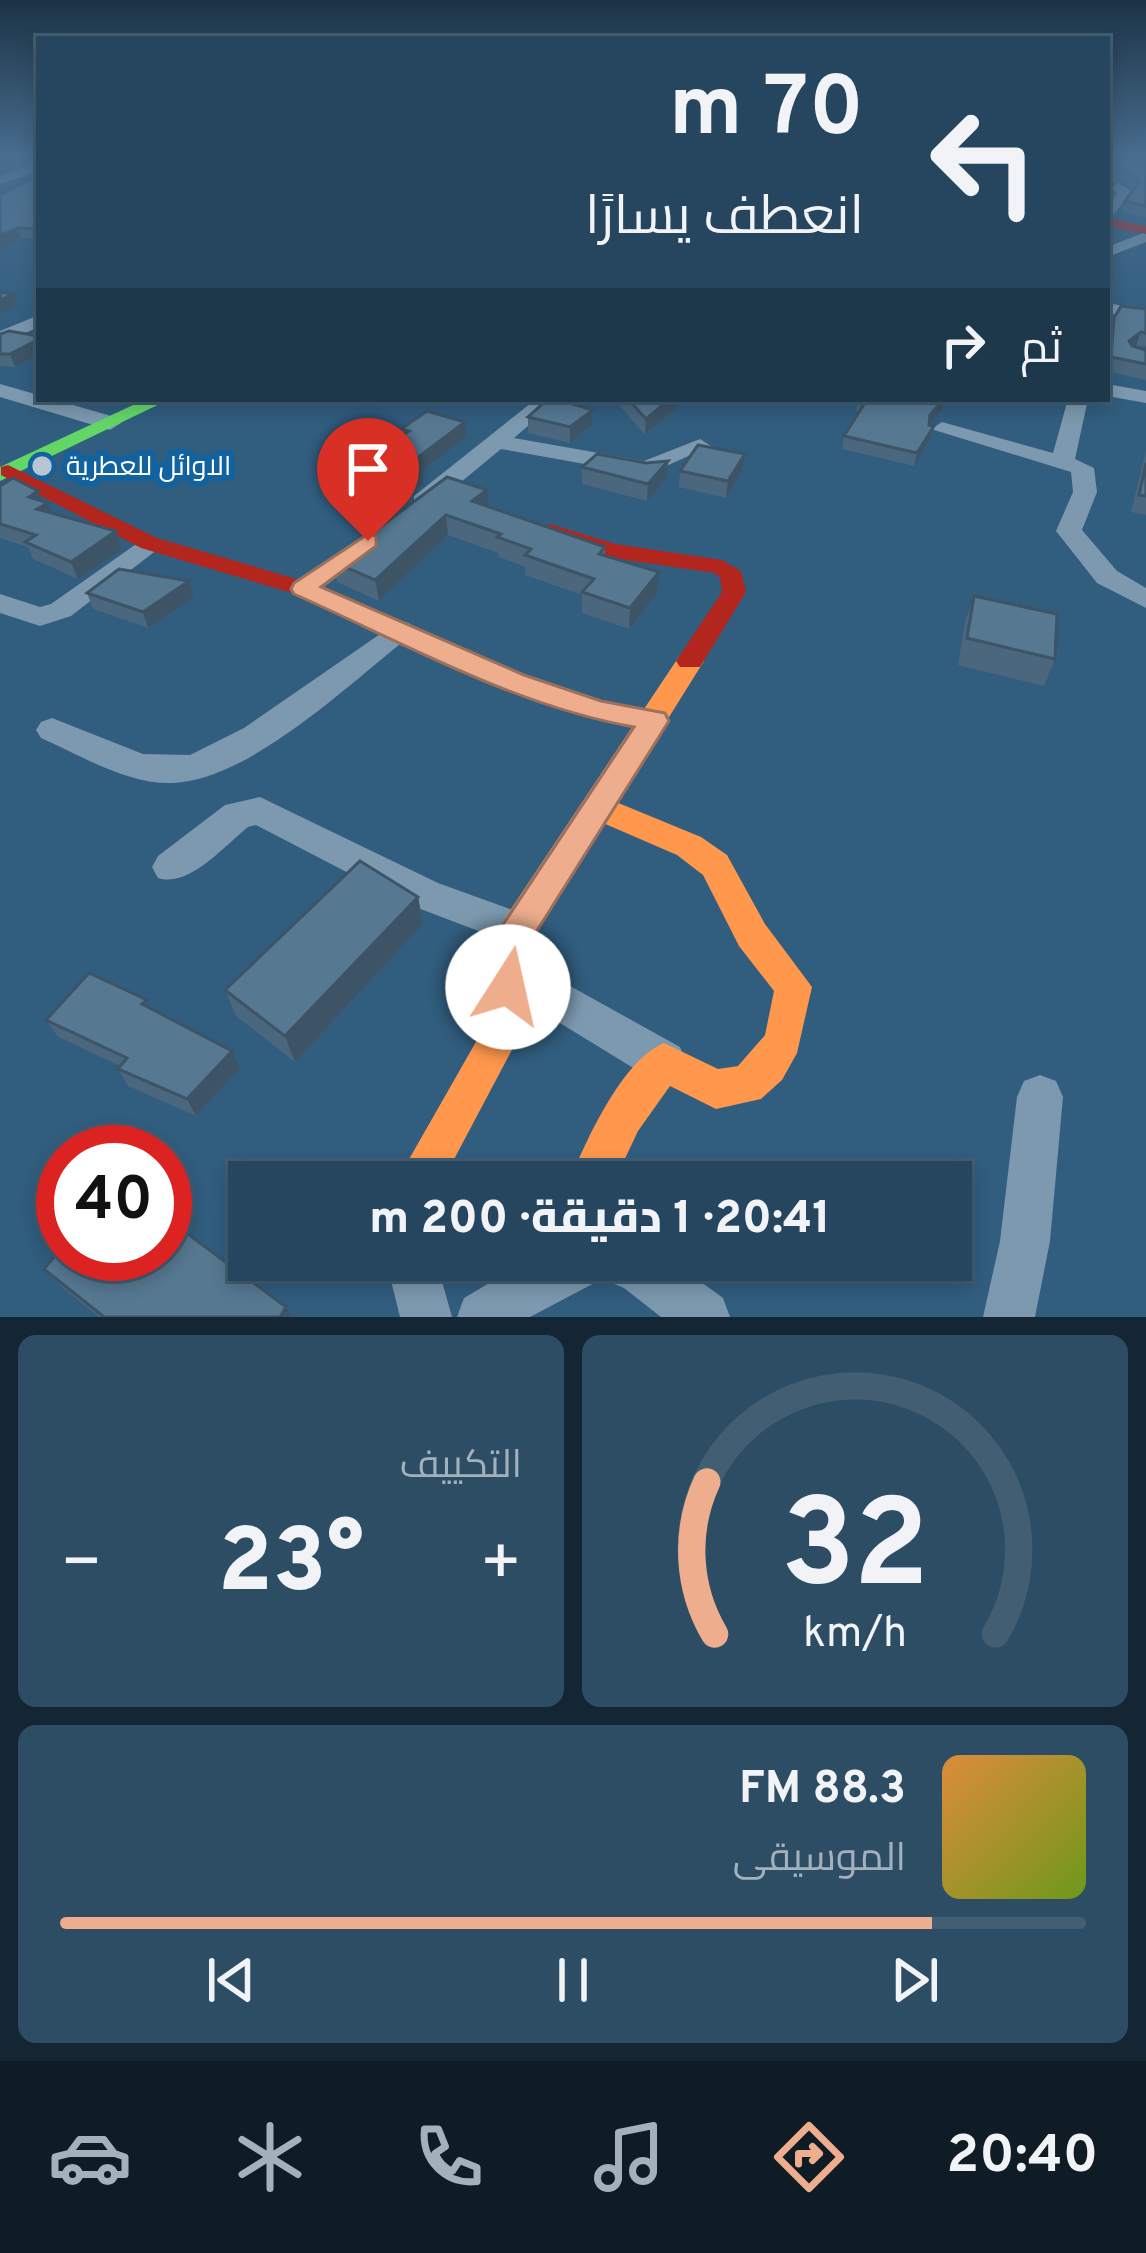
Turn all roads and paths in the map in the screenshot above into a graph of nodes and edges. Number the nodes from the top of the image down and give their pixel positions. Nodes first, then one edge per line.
1 (1110, 221) edge
2 (1146, 234) edge
3 (1110, 251) edge
4 (1110, 309) edge
5 (1146, 315) edge
6 (36, 321) edge
7 (1110, 330) edge
8 (1146, 336) edge
9 (0, 338) edge
10 (0, 390) edge
11 (1110, 391) edge
12 (1146, 397) edge
13 (36, 401) edge
14 (39, 402) edge
15 (155, 402) edge
16 (546, 402) edge
17 (1077, 402) edge
18 (110, 424) junction
19 (942, 429) dead end
20 (499, 442) junction
21 (700, 446) edge
22 (1063, 459) junction
23 (4, 473) edge
24 (549, 531) edge
25 (149, 543) junction
26 (303, 589) junction
27 (1146, 599) edge
28 (0, 603) edge
29 (399, 630) junction
30 (654, 721) junction
31 (52, 730) dead end
32 (598, 808) junction
33 (171, 868) dead end
34 (512, 949) junction
35 (664, 1062) junction
36 (1040, 1097) dead end
37 (430, 1161) edge
38 (601, 1161) edge
39 (417, 1281) edge
40 (540, 1281) edge
41 (657, 1281) edge
42 (426, 1317) edge
43 (483, 1317) edge
44 (704, 1317) edge
45 (1009, 1317) edge

1 - 2 street
2 - 3 street
4 - 5 street
6 - 9 street
7 - 8 street
10 - 13 street
11 - 12 street
14 - 18 street
15 - 18 street
16 - 20 street
17 - 22 street
18 - 23 street
19 - 22 street
20 - 21 street
20 - 26 street
22 - 27 street
23 - 25 street
24 - 30 street
25 - 26 street
25 - 28 street
26 - 29 street
29 - 30 street
29 - 31 street
30 - 32 street
32 - 34 street
32 - 35 street
33 - 34 street
34 - 35 street
34 - 37 street
35 - 38 street
36 - 45 street
39 - 42 street
40 - 43 street
41 - 44 street

